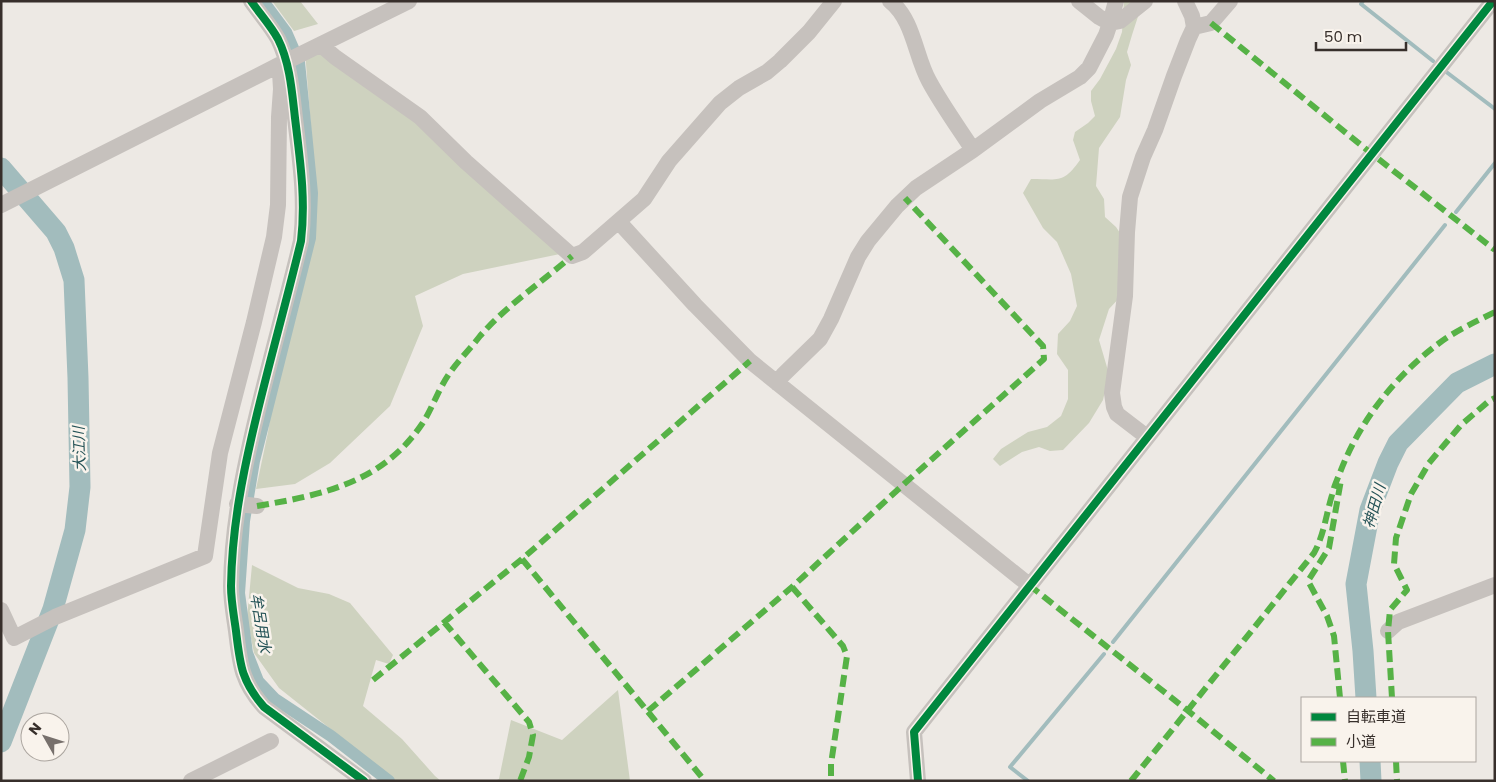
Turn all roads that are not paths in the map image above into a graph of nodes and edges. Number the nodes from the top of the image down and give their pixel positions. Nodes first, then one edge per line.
1 (251, 1) edge
2 (409, 1) edge
3 (834, 1) edge
4 (890, 1) edge
5 (1079, 1) edge
6 (1116, 1) edge
7 (1145, 1) edge
8 (1185, 1) edge
9 (1230, 1) edge
10 (1493, 1) edge
11 (1110, 23) junction
12 (1194, 27) junction
13 (321, 45) junction
14 (285, 62) junction
15 (973, 150) junction
16 (1, 205) edge
17 (619, 222) junction
18 (777, 383) junction
19 (1147, 437) junction
20 (1029, 585) junction
21 (1495, 585) edge
22 (1, 610) edge
23 (1388, 631) dead end
24 (271, 741) dead end
25 (191, 781) edge
26 (364, 781) edge
27 (918, 781) edge

1 - 14 street
2 - 13 street
3 - 17 street
4 - 15 street
5 - 11 street
6 - 11 street
7 - 11 street
8 - 12 street
9 - 12 street
10 - 19 street
11 - 15 street
12 - 19 street
13 - 14 street
13 - 17 street
14 - 16 street
14 - 22 street
14 - 26 street
15 - 18 street
17 - 18 street
18 - 20 street
19 - 20 street
20 - 27 street
21 - 23 street
24 - 25 street

